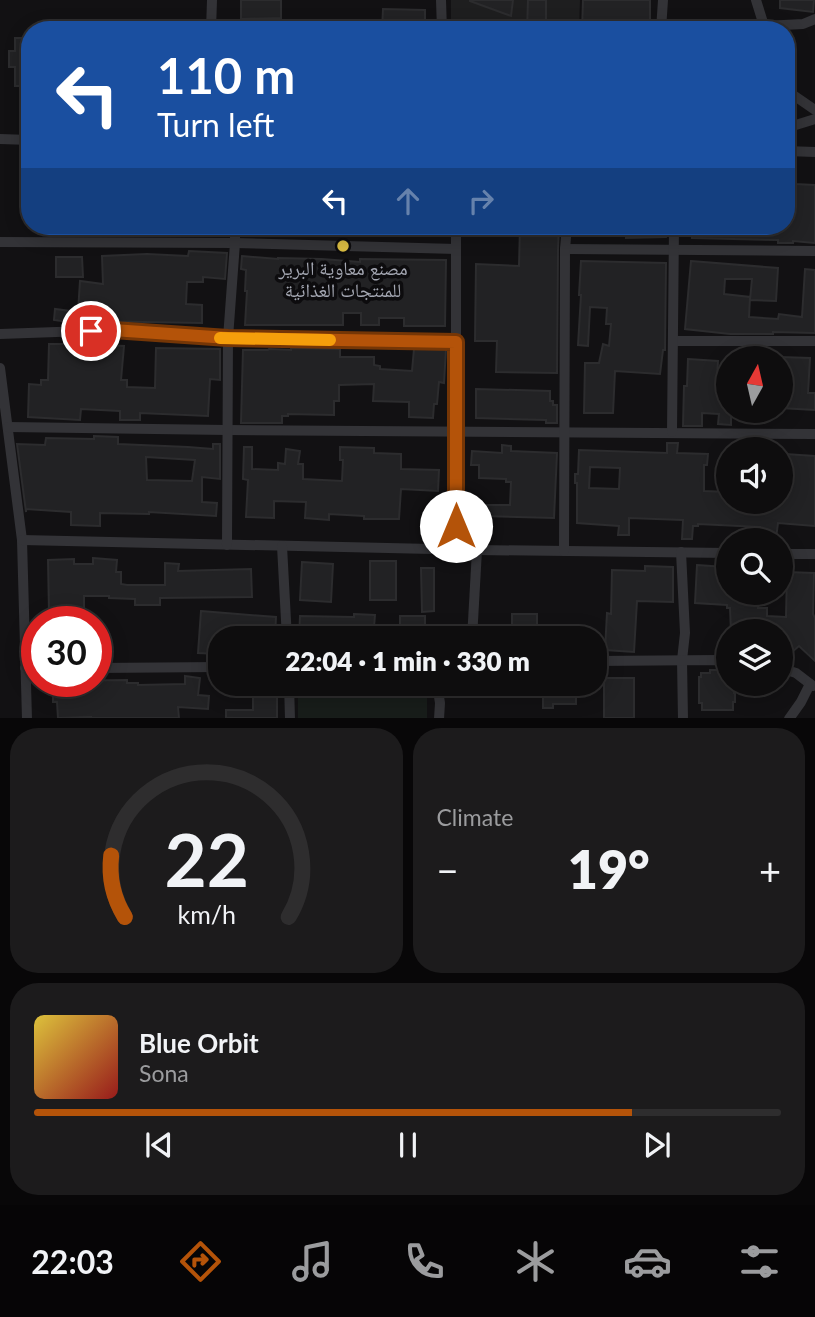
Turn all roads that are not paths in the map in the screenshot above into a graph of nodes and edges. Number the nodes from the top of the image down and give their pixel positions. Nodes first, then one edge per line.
1 (212, 0) edge
2 (441, 0) edge
3 (663, 0) edge
4 (756, 0) edge
5 (815, 19) edge
6 (211, 21) edge
7 (442, 21) edge
8 (662, 21) edge
9 (763, 21) edge
10 (795, 25) edge
11 (795, 96) edge
12 (815, 110) edge
13 (815, 119) edge
14 (795, 125) edge
15 (0, 139) edge
16 (21, 140) edge
17 (795, 151) edge
18 (815, 152) edge
19 (235, 235) edge
20 (456, 235) edge
21 (566, 235) edge
22 (674, 235) edge
23 (0, 242) edge
24 (235, 243) junction
25 (456, 249) junction
26 (565, 249) junction
27 (674, 250) junction
28 (815, 251) edge
29 (0, 334) edge
30 (228, 338) junction
31 (674, 341) junction
32 (815, 341) edge
33 (456, 342) junction
34 (0, 368) edge
35 (8, 427) junction
36 (228, 430) junction
37 (457, 432) junction
38 (565, 432) junction
39 (672, 432) junction
40 (815, 434) edge
41 (22, 541) junction
42 (227, 545) junction
43 (282, 546) junction
44 (456, 549) junction
45 (477, 550) junction
46 (564, 551) junction
47 (681, 552) junction
48 (716, 553) edge
49 (793, 554) edge
50 (815, 554) edge
51 (27, 606) edge
52 (286, 626) edge
53 (473, 626) edge
54 (682, 660) junction
55 (716, 660) edge
56 (607, 662) edge
57 (208, 667) edge
58 (112, 668) edge
59 (793, 672) edge
60 (812, 685) edge
61 (289, 696) edge
62 (439, 696) edge
63 (29, 697) edge
64 (27, 718) edge
65 (290, 718) edge
66 (439, 718) edge
67 (683, 718) edge
68 (790, 718) edge

1 - 6 street
2 - 7 street
3 - 8 street
4 - 9 street
5 - 10 street
11 - 12 street
13 - 14 street
15 - 16 street
17 - 18 street
19 - 24 street
20 - 25 street
21 - 26 street
22 - 27 street
23 - 24 street
24 - 25 street
24 - 30 street
25 - 33 street
26 - 27 street
26 - 38 street
27 - 28 street
27 - 31 street
29 - 30 street
30 - 33 street
30 - 36 street
31 - 32 street
31 - 39 street
33 - 37 street
34 - 35 street
35 - 36 street
35 - 41 street
36 - 37 street
36 - 42 street
37 - 38 street
37 - 44 street
38 - 39 street
38 - 46 street
39 - 40 street
41 - 42 street
41 - 51 street
42 - 43 street
43 - 44 street
43 - 52 street
44 - 45 street
45 - 46 street
45 - 53 street
46 - 47 street
47 - 48 street
47 - 54 street
49 - 50 street
54 - 55 street
54 - 56 street
54 - 67 street
57 - 58 street
59 - 60 street
60 - 68 street
61 - 65 street
62 - 66 street
63 - 64 street

